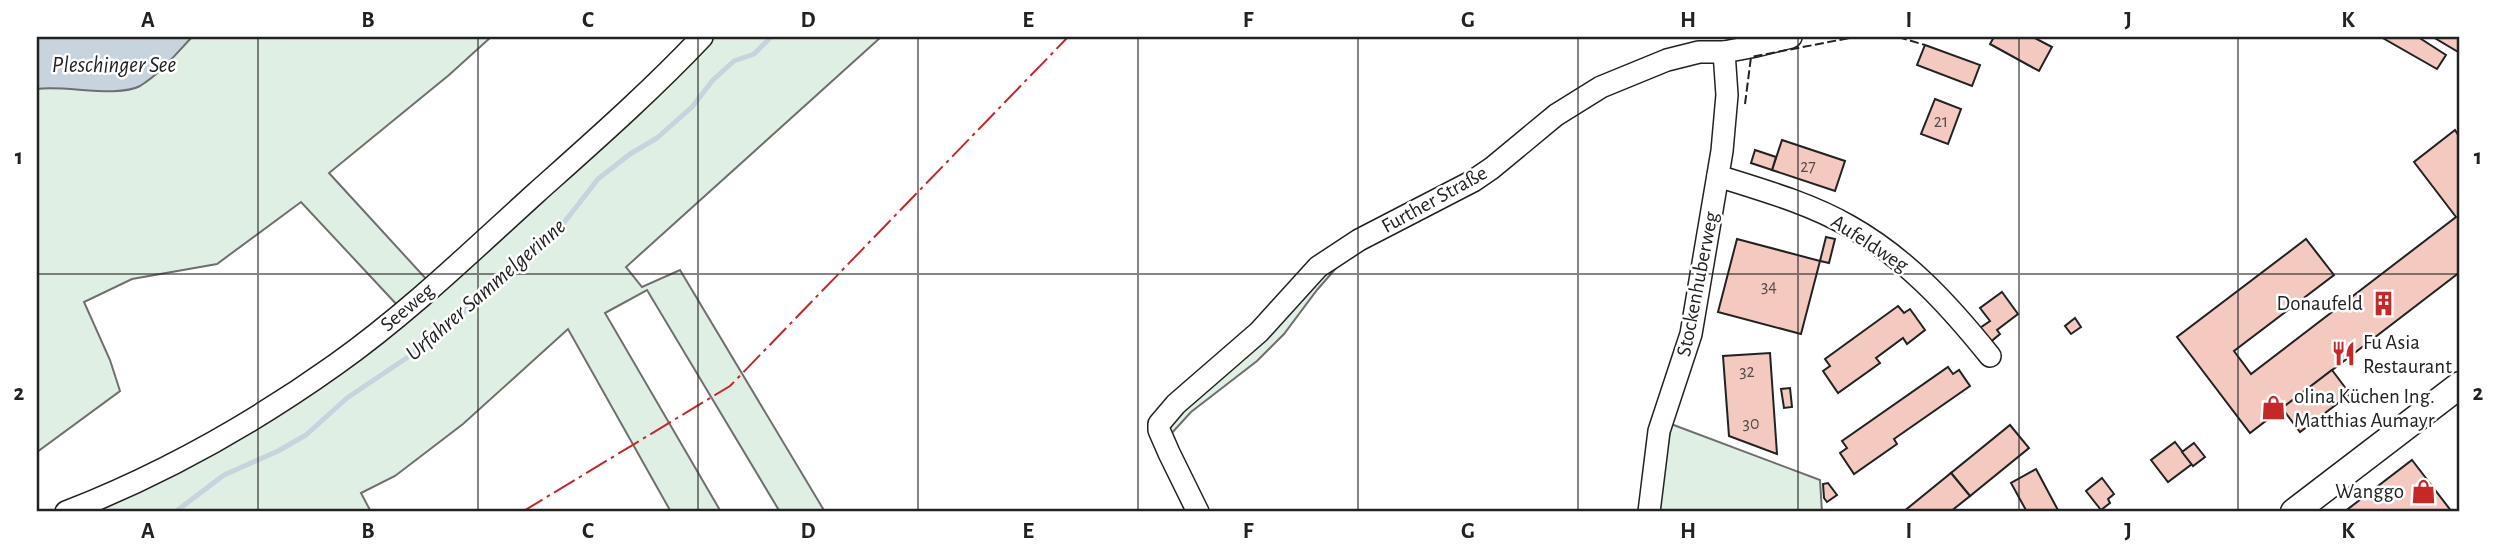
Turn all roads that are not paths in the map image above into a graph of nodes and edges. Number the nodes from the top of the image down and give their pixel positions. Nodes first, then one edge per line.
1 (702, 37) edge
2 (1791, 37) edge
3 (1724, 52) junction
4 (1718, 176) junction
5 (1990, 356) dead end
6 (2460, 385) edge
7 (66, 512) edge
8 (1198, 512) edge
9 (1648, 512) edge
10 (2294, 512) edge

1 - 7 street, Seeweg
2 - 3 street, Further Straße
3 - 4 street, Stockenhuberweg
3 - 8 street, Further Straße
4 - 5 street, Aufeldweg
4 - 9 street, Stockenhuberweg
6 - 10 main road

